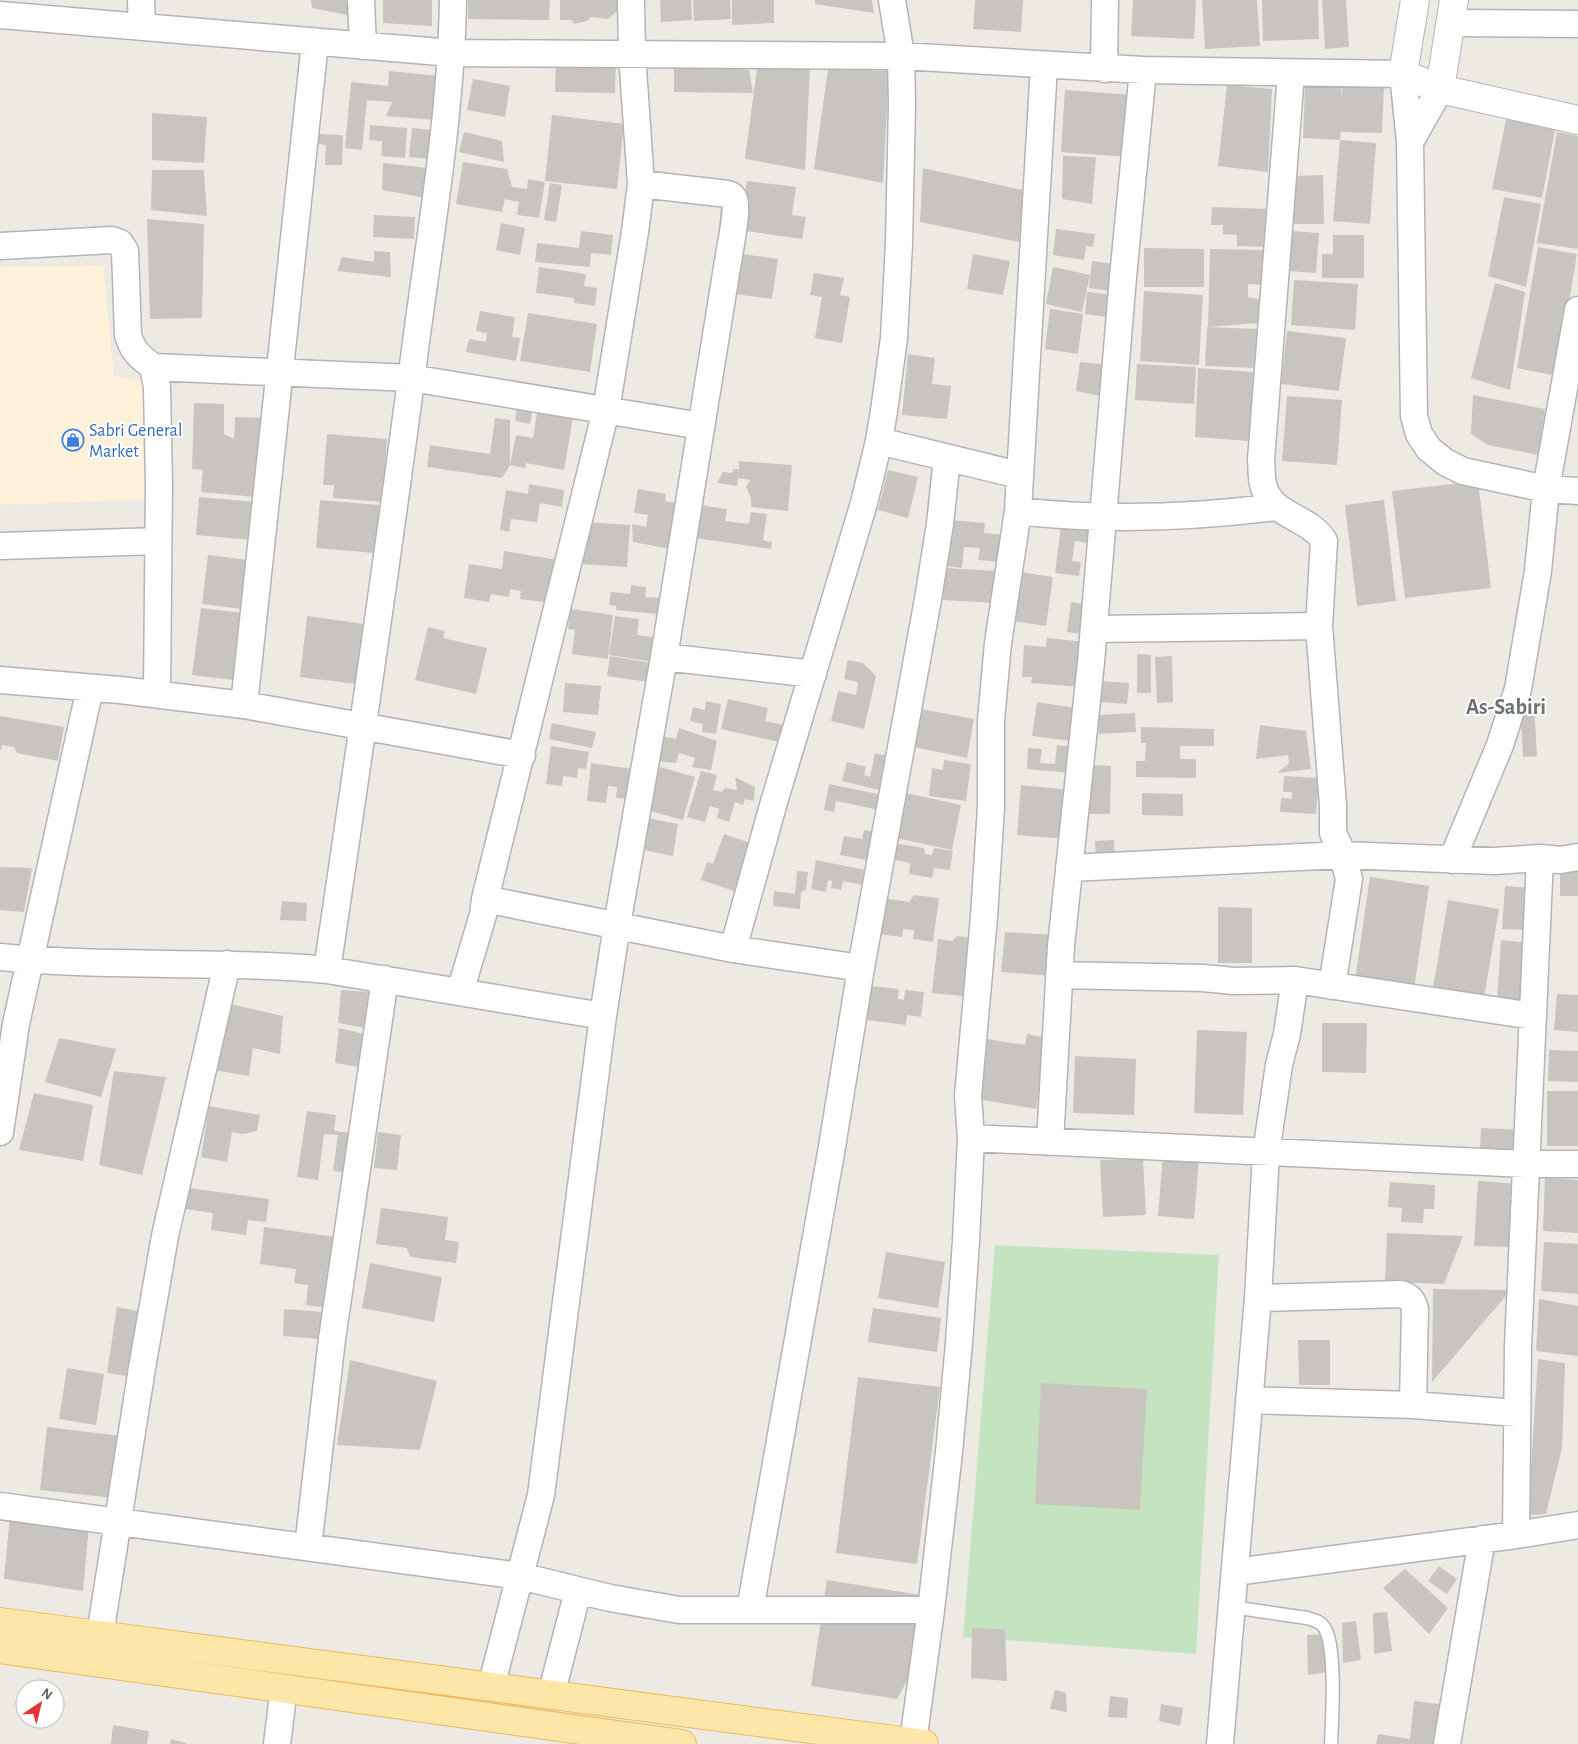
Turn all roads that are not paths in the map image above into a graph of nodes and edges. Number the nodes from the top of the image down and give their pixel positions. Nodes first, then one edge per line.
1 (141, 0) edge
2 (362, 0) edge
3 (453, 0) edge
4 (631, 0) edge
5 (892, 0) edge
6 (1105, 0) edge
7 (1415, 0) edge
8 (1452, 12) edge
9 (0, 15) edge
10 (1578, 24) edge
11 (142, 27) junction
12 (315, 42) junction
13 (363, 46) junction
14 (452, 53) junction
15 (632, 54) junction
16 (901, 56) junction
17 (1044, 65) junction
18 (1104, 69) junction
19 (1144, 70) junction
20 (1291, 73) junction
21 (1403, 74) junction
22 (1440, 89) junction
23 (1578, 120) edge
24 (1410, 142) junction
25 (641, 184) junction
26 (0, 246) edge
27 (1578, 310) edge
28 (153, 367) junction
29 (281, 373) junction
30 (411, 378) junction
31 (606, 410) junction
32 (701, 426) junction
33 (879, 441) junction
34 (947, 458) junction
35 (1019, 475) junction
36 (1546, 489) junction
37 (1578, 491) edge
38 (1276, 507) junction
39 (1018, 510) junction
40 (1104, 518) junction
41 (158, 541) junction
42 (0, 546) edge
43 (1319, 626) junction
44 (1094, 629) junction
45 (664, 657) junction
46 (813, 674) junction
47 (0, 680) edge
48 (90, 688) junction
49 (157, 694) junction
50 (244, 704) junction
51 (363, 727) junction
52 (522, 755) junction
53 (1343, 855) junction
54 (1578, 857) edge
55 (1540, 858) junction
56 (1452, 860) junction
57 (1069, 868) junction
58 (485, 899) junction
59 (617, 925) junction
60 (733, 949) junction
61 (0, 957) edge
62 (30, 960) junction
63 (226, 964) junction
64 (861, 968) junction
65 (327, 970) junction
66 (1059, 975) junction
67 (385, 979) junction
68 (1295, 980) junction
69 (1332, 986) junction
70 (460, 992) junction
71 (603, 1016) junction
72 (1533, 1016) junction
73 (0, 1132) edge
74 (970, 1138) junction
75 (1050, 1142) junction
76 (1266, 1153) junction
77 (1526, 1164) junction
78 (1578, 1164) edge
79 (1258, 1298) junction
80 (1249, 1400) junction
81 (1413, 1405) junction
82 (1517, 1413) junction
83 (0, 1506) edge
84 (119, 1520) junction
85 (1578, 1525) edge
86 (1516, 1535) junction
87 (1482, 1539) junction
88 (308, 1547) junction
89 (1235, 1572) junction
90 (520, 1576) junction
91 (578, 1591) junction
92 (1232, 1607) junction
93 (750, 1610) junction
94 (931, 1610) junction
95 (0, 1622) edge
96 (100, 1635) junction
97 (2, 1650) edge
98 (491, 1687) junction
99 (284, 1688) junction
100 (551, 1695) junction
101 (633, 1741) edge
102 (919, 1743) edge
103 (277, 1744) edge
104 (682, 1744) edge
105 (1220, 1744) edge
106 (1331, 1744) edge
107 (1446, 1744) edge

1 - 11 street
2 - 13 street
3 - 14 street
4 - 15 street
5 - 16 street
6 - 18 street
7 - 21 street
8 - 10 street
8 - 22 street
9 - 11 street
11 - 12 street
12 - 13 street
12 - 29 street
13 - 14 street
14 - 15 street
14 - 30 street
15 - 16 street
15 - 25 street
16 - 17 street
16 - 33 street
17 - 18 street
17 - 35 street
18 - 19 street
19 - 20 street
19 - 40 street
20 - 21 street
20 - 38 street
21 - 22 street
21 - 24 street
22 - 23 street
22 - 24 street
24 - 36 street
25 - 31 street
25 - 32 street
26 - 28 street
27 - 36 street
28 - 29 street
28 - 41 street
29 - 30 street
29 - 50 street
30 - 31 street
30 - 51 street
31 - 32 street
31 - 52 street
32 - 45 street
33 - 34 street
33 - 46 street
34 - 35 street
34 - 64 street
35 - 39 street
36 - 37 street
36 - 56 street
38 - 40 street
38 - 43 street
39 - 40 street
39 - 74 street
40 - 44 street
41 - 42 street
41 - 49 street
43 - 44 street
43 - 53 street
44 - 57 street
45 - 46 street
45 - 59 street
46 - 60 street
47 - 48 street
48 - 49 street
48 - 62 street
49 - 50 street
50 - 51 street
51 - 52 street
51 - 65 street
52 - 58 street
53 - 56 street
53 - 57 street
53 - 69 street
54 - 55 street
55 - 56 street
55 - 72 street
57 - 66 street
58 - 59 street
58 - 70 street
59 - 60 street
59 - 71 street
60 - 64 street
61 - 62 street
62 - 63 street
62 - 73 street
63 - 65 street
63 - 84 street
64 - 93 street
65 - 67 street
66 - 68 street
66 - 75 street
67 - 70 street
67 - 88 street
68 - 69 street
68 - 76 street
69 - 72 street
70 - 71 street
71 - 90 street
72 - 77 street
74 - 75 street
74 - 94 street
75 - 76 street
76 - 77 street
76 - 79 street
77 - 78 street
77 - 82 street
79 - 80 street
79 - 81 street
80 - 81 street
80 - 89 street
81 - 82 street
82 - 86 street
83 - 84 street
84 - 88 street
84 - 96 street
85 - 86 street
86 - 87 street
87 - 89 street
87 - 107 street
88 - 90 street
89 - 92 street
90 - 91 street
90 - 98 street
91 - 93 street
91 - 100 street
92 - 105 street
92 - 106 lane
93 - 94 street
94 - 102 street
95 - 96 main road
96 - 98 main road
97 - 99 main road
98 - 100 main road
99 - 101 main road
99 - 103 street
100 - 102 main road
101 - 104 main road

